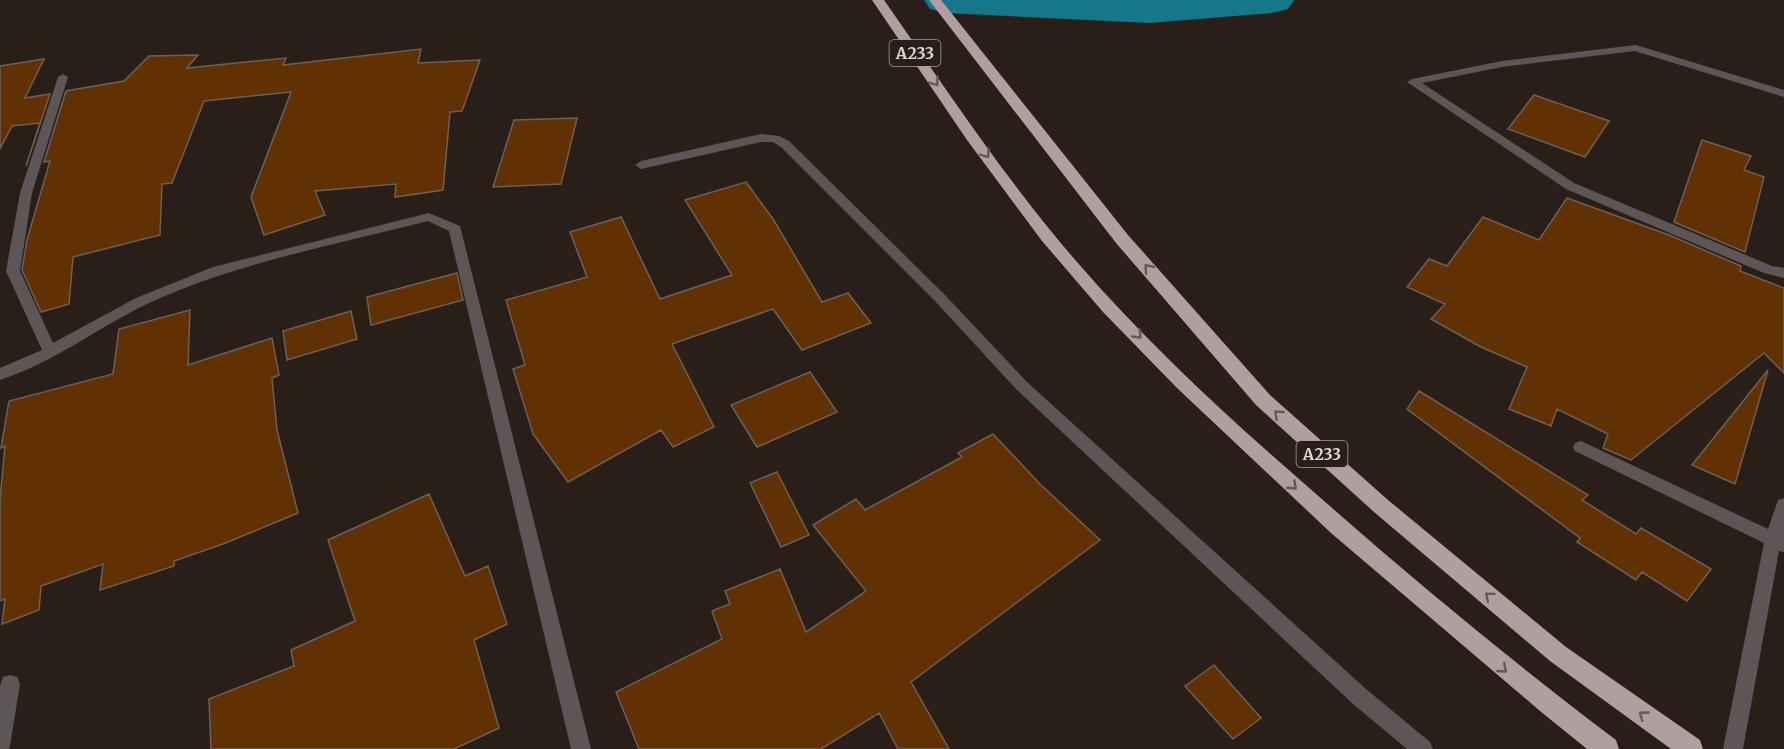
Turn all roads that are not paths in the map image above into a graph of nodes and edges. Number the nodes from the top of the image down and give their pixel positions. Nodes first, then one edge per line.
1 (878, 0) edge
2 (935, 0) edge
3 (63, 77) dead end
4 (1784, 94) edge
5 (641, 165) dead end
6 (1784, 273) edge
7 (50, 352) junction
8 (0, 374) edge
9 (1581, 447) dead end
10 (1784, 505) edge
11 (1778, 542) edge
12 (10, 684) dead end
13 (0, 746) edge
14 (581, 749) edge
15 (1423, 749) edge
16 (1606, 749) edge
17 (1691, 749) edge
18 (1733, 749) edge

1 -> 16 highway, A233
17 -> 2 highway, A233
3 - 7 street
4 - 6 street
5 - 15 street
7 - 8 street
7 - 14 street
9 - 11 street
10 - 11 street
11 - 18 street
12 - 13 street

